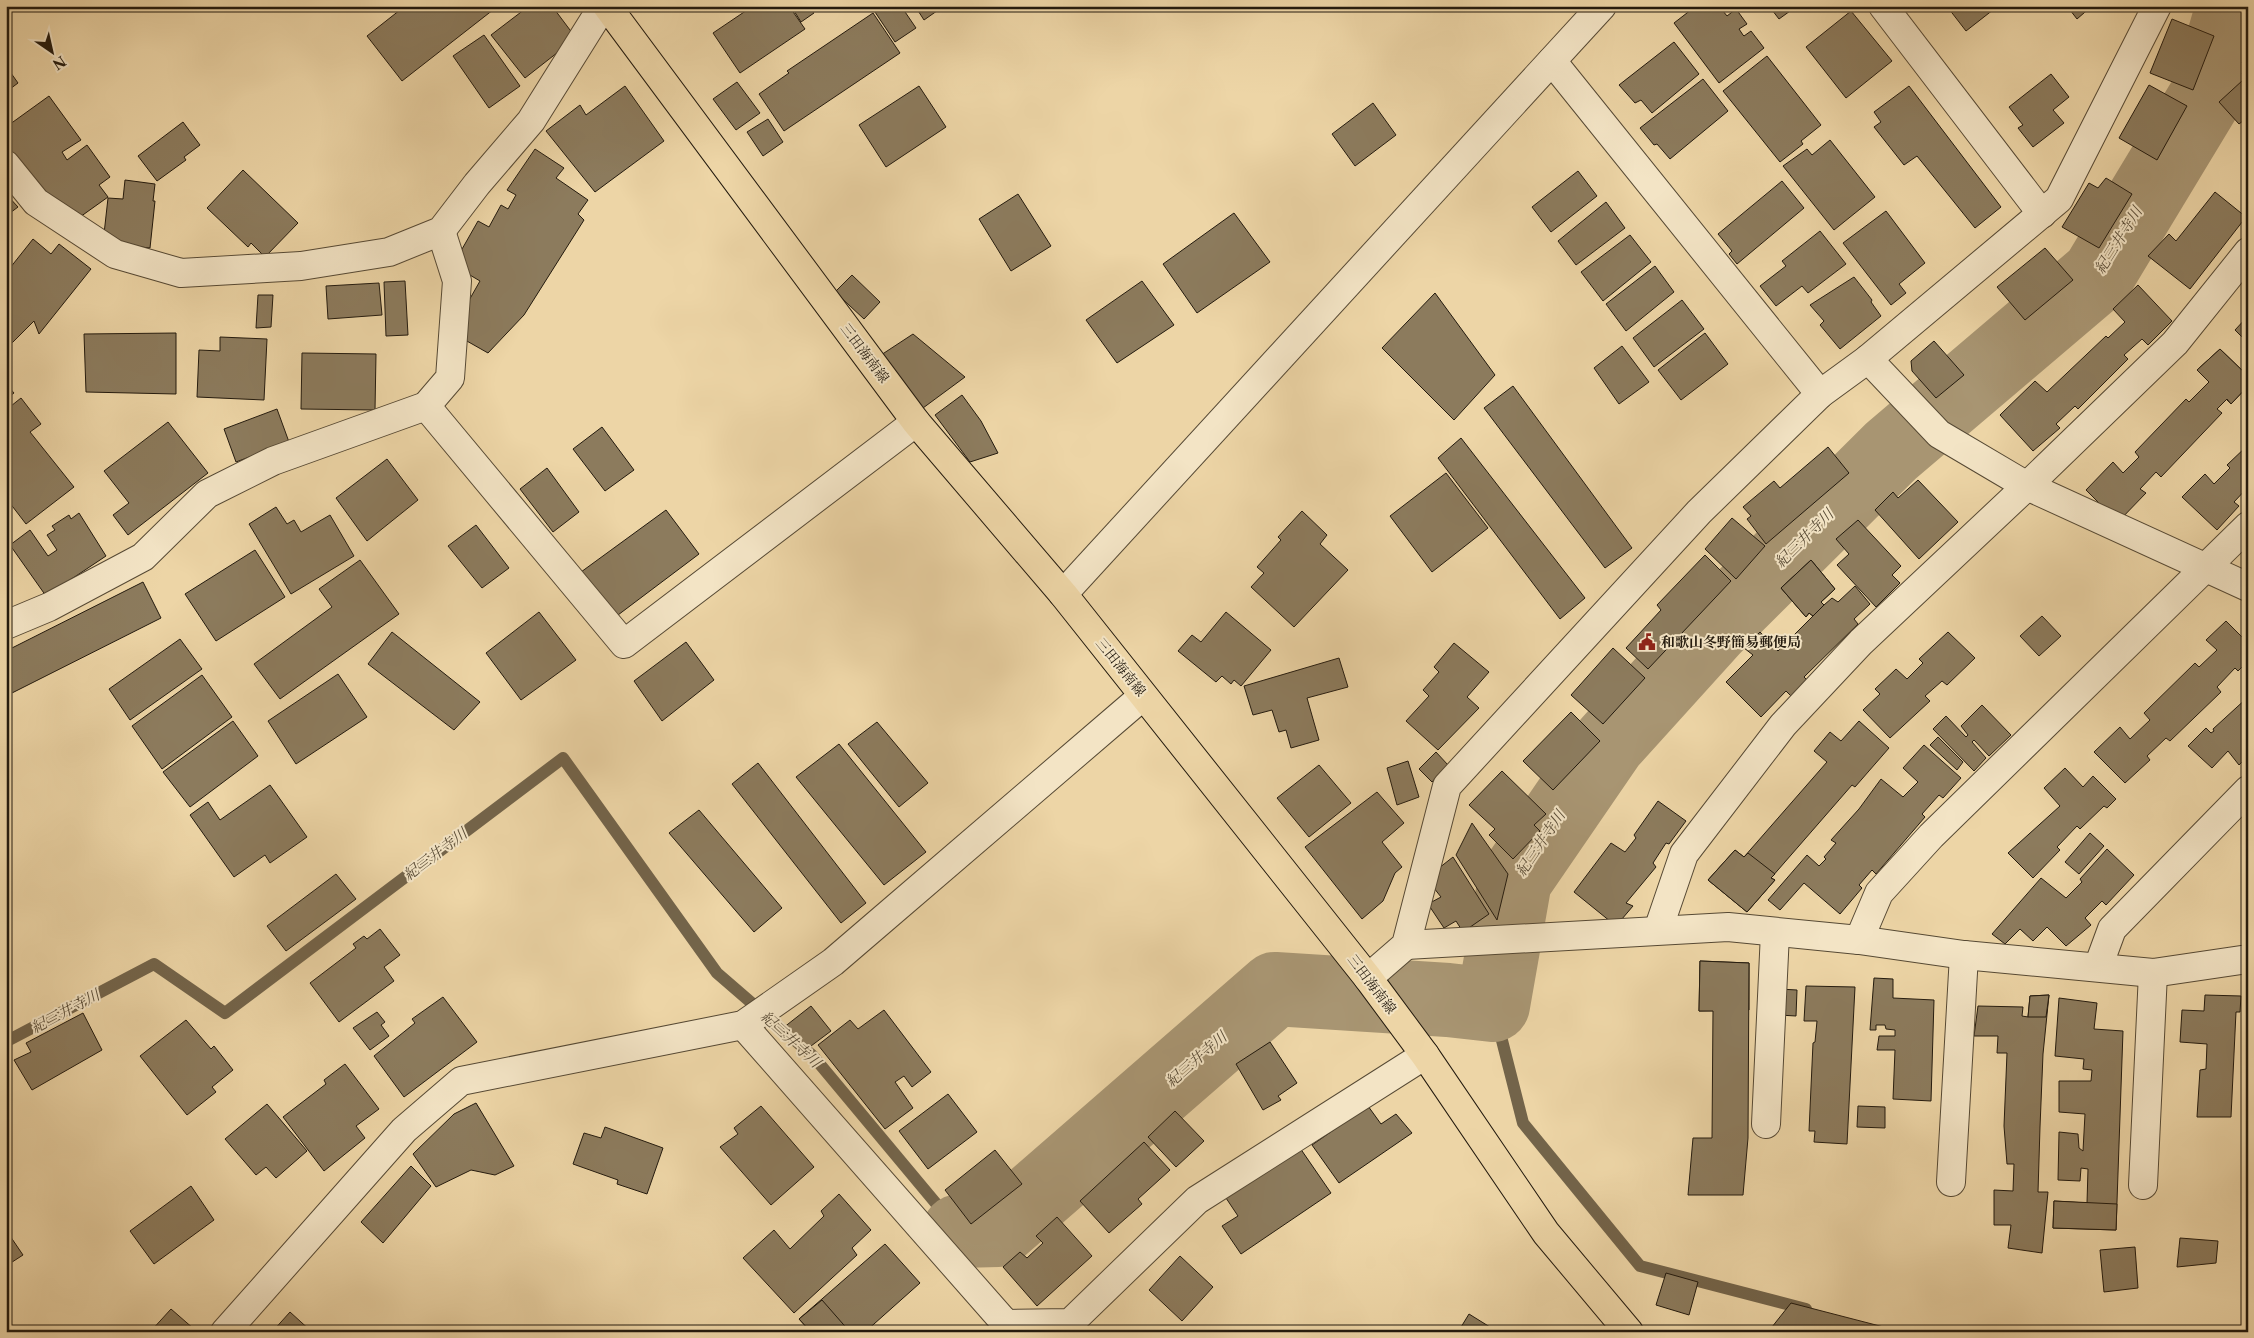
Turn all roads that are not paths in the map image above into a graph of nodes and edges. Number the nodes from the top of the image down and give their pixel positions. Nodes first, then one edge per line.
1 (605, 6) edge
2 (1602, 6) edge
3 (1883, 6) edge
4 (2157, 6) edge
5 (1552, 61) junction
6 (6, 165) edge
7 (2042, 214) junction
8 (441, 231) junction
9 (2248, 252) edge
10 (1868, 359) junction
11 (1820, 394) junction
12 (426, 406) junction
13 (916, 422) junction
14 (2027, 486) junction
15 (2248, 526) edge
16 (2207, 568) junction
17 (2248, 588) edge
18 (1063, 594) junction
19 (6, 625) edge
20 (1143, 696) junction
21 (2248, 790) edge
22 (1658, 930) junction
23 (1775, 933) junction
24 (1859, 940) junction
25 (1406, 945) junction
26 (1964, 955) junction
27 (2248, 959) edge
28 (2098, 967) junction
29 (2153, 973) junction
30 (1368, 978) junction
31 (743, 1024) junction
32 (1425, 1055) junction
33 (1766, 1124) dead end
34 (1951, 1182) dead end
35 (2143, 1185) dead end
36 (225, 1332) edge
37 (1629, 1332) edge

1 - 8 street
1 - 13 main road, 三田海南線
2 - 5 street
3 - 7 street
4 - 7 street
5 - 11 street
5 - 18 street
6 - 8 street
7 - 10 street
8 - 12 street
9 - 14 street
10 - 11 street
10 - 14 street
11 - 25 street
12 - 13 street
12 - 19 street
13 - 18 main road, 三田海南線
14 - 16 street
14 - 22 street
15 - 16 street
16 - 17 street
16 - 24 street
18 - 20 main road, 三田海南線
20 - 30 main road, 三田海南線
20 - 31 street
21 - 28 street
22 - 23 street
22 - 25 street
23 - 24 street
23 - 33 street
24 - 26 street
25 - 30 street
26 - 28 street
26 - 34 street
27 - 29 street
28 - 29 street
29 - 35 street
30 - 32 main road, 三田海南線
31 - 32 street
31 - 36 street
32 - 37 main road, 三田海南線

